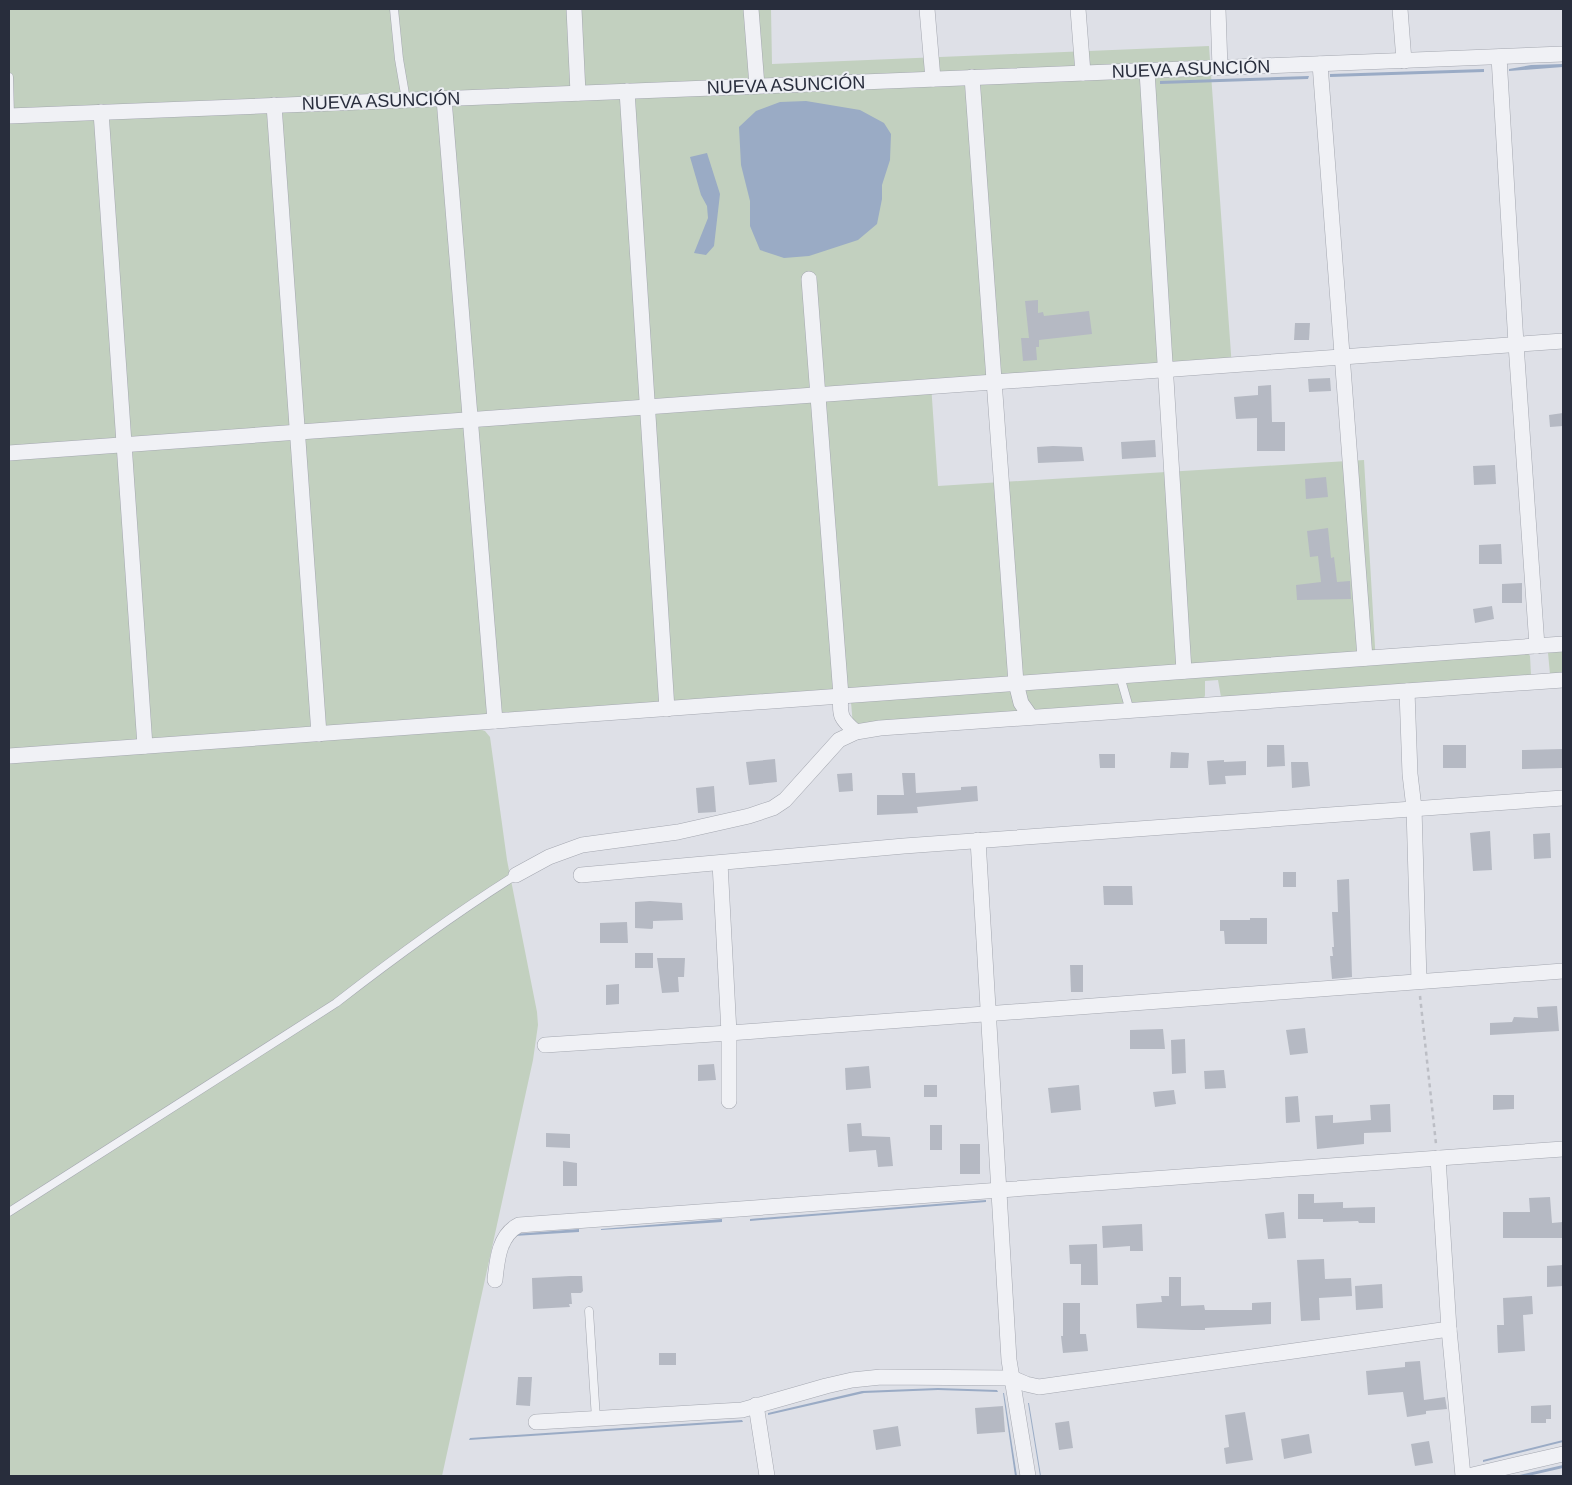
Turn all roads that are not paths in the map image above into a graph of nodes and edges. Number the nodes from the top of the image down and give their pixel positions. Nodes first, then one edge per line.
1 (394, 9) edge
2 (574, 9) edge
3 (751, 9) edge
4 (928, 9) edge
5 (1078, 9) edge
6 (1218, 9) edge
7 (1400, 9) edge
8 (1563, 54) edge
9 (1499, 57) junction
10 (1404, 61) junction
11 (1320, 64) junction
12 (1220, 68) junction
13 (1147, 71) junction
14 (1083, 73) junction
15 (9, 76) edge
16 (972, 78) junction
17 (933, 79) junction
18 (757, 86) junction
19 (627, 92) junction
20 (578, 93) junction
21 (444, 99) junction
22 (406, 100) junction
23 (274, 106) junction
24 (101, 112) junction
25 (10, 116) edge
26 (809, 279) dead end
27 (1563, 341) edge
28 (1516, 344) junction
29 (1342, 357) junction
30 (1165, 370) junction
31 (994, 382) junction
32 (818, 394) junction
33 (648, 407) junction
34 (470, 419) junction
35 (297, 432) junction
36 (124, 444) junction
37 (9, 452) edge
38 (1563, 644) edge
39 (1537, 646) junction
40 (1365, 658) junction
41 (1184, 671) junction
42 (1120, 676) junction
43 (1563, 680) edge
44 (1016, 683) junction
45 (1406, 691) junction
46 (841, 696) junction
47 (667, 708) junction
48 (1130, 711) junction
49 (1031, 718) junction
50 (495, 721) junction
51 (856, 732) junction
52 (318, 734) junction
53 (145, 746) junction
54 (9, 756) edge
55 (1563, 798) edge
56 (1414, 808) junction
57 (978, 840) junction
58 (720, 863) junction
59 (516, 874) joint
60 (581, 875) dead end
61 (1563, 971) edge
62 (1419, 981) junction
63 (988, 1012) junction
64 (729, 1033) junction
65 (545, 1045) dead end
66 (729, 1101) dead end
67 (1563, 1149) edge
68 (1438, 1158) junction
69 (999, 1190) junction
70 (9, 1212) edge
71 (495, 1280) dead end
72 (589, 1311) dead end
73 (1449, 1329) junction
74 (1012, 1378) junction
75 (756, 1405) junction
76 (596, 1419) junction
77 (536, 1422) dead end
78 (1563, 1454) edge
79 (767, 1476) edge
80 (1028, 1476) edge
81 (1463, 1476) edge
82 (1468, 1476) edge

1 - 22 lane
2 - 20 street
3 - 18 street
4 - 17 street
5 - 14 street
6 - 12 street
7 - 10 street
8 - 9 street, NUEVA ASUNCIÓN
9 - 10 street, NUEVA ASUNCIÓN
9 - 28 street
10 - 11 street, NUEVA ASUNCIÓN
11 - 12 street, NUEVA ASUNCIÓN
11 - 29 street
12 - 13 street, NUEVA ASUNCIÓN
13 - 14 street, NUEVA ASUNCIÓN
13 - 30 street
14 - 16 street, NUEVA ASUNCIÓN
15 - 25 lane
16 - 17 street, NUEVA ASUNCIÓN
16 - 31 street
17 - 18 street, NUEVA ASUNCIÓN
18 - 19 street, NUEVA ASUNCIÓN
19 - 20 street, NUEVA ASUNCIÓN
19 - 33 street
20 - 21 street, NUEVA ASUNCIÓN
21 - 22 street, NUEVA ASUNCIÓN
21 - 34 street
22 - 23 street, NUEVA ASUNCIÓN
23 - 24 street, NUEVA ASUNCIÓN
23 - 35 street
24 - 25 street, NUEVA ASUNCIÓN
24 - 36 street
26 - 32 street
27 - 28 street
28 - 29 street
28 - 39 street
29 - 30 street
29 - 40 street
30 - 31 street
30 - 41 street
31 - 32 street
31 - 44 street
32 - 33 street
32 - 46 street
33 - 34 street
33 - 47 street
34 - 35 street
34 - 50 street
35 - 36 street
35 - 52 street
36 - 37 street
36 - 53 street
38 - 39 street
39 - 40 street
40 - 41 street
41 - 42 street
42 - 44 street
42 - 48 lane
43 - 45 street
44 - 46 street
44 - 49 street
45 - 48 street
45 - 56 street
46 - 47 street
46 - 51 street
47 - 50 street
48 - 49 street
49 - 51 street
50 - 52 street
51 - 59 street
52 - 53 street
53 - 54 street
55 - 56 street
56 - 57 street
56 - 62 street
57 - 58 street
57 - 63 street
58 - 60 street
58 - 64 street
59 - 70 lane
61 - 62 street
62 - 63 street
63 - 64 street
63 - 69 street
64 - 65 street
64 - 66 street
67 - 68 street
68 - 69 street
68 - 73 street
69 - 71 street
69 - 74 street
72 - 76 lane
73 - 74 street
73 - 81 street
74 - 75 street
74 - 80 street
75 - 76 street
75 - 79 street
76 - 77 street
78 - 82 street

